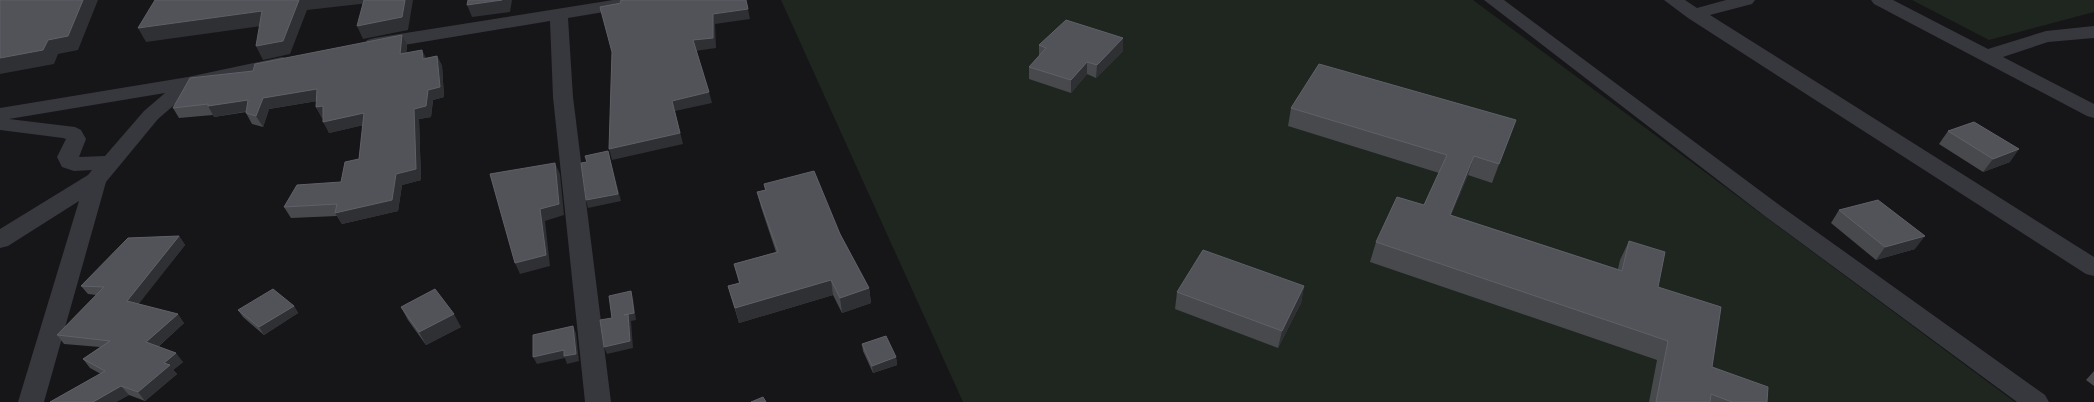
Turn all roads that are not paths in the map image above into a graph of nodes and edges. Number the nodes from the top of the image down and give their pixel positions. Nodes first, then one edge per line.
1 (646, 0) edge
2 (1493, 0) edge
3 (1674, 0) edge
4 (1746, 0) edge
5 (1880, 0) edge
6 (1694, 14) junction
7 (559, 15) junction
8 (2094, 32) edge
9 (357, 48) edge
10 (1988, 55) junction
11 (296, 60) edge
12 (188, 83) junction
13 (2094, 112) edge
14 (0, 114) edge
15 (0, 124) edge
16 (102, 172) junction
17 (0, 240) edge
18 (2094, 268) edge
19 (30, 402) edge
20 (598, 402) edge
21 (2036, 402) edge

1 - 7 street
2 - 21 street
3 - 6 street
4 - 6 street
5 - 10 street
6 - 18 street
7 - 9 street
7 - 20 street
8 - 10 street
10 - 13 street
11 - 12 street
12 - 14 street
12 - 16 street
15 - 16 street
16 - 17 street
16 - 19 street

